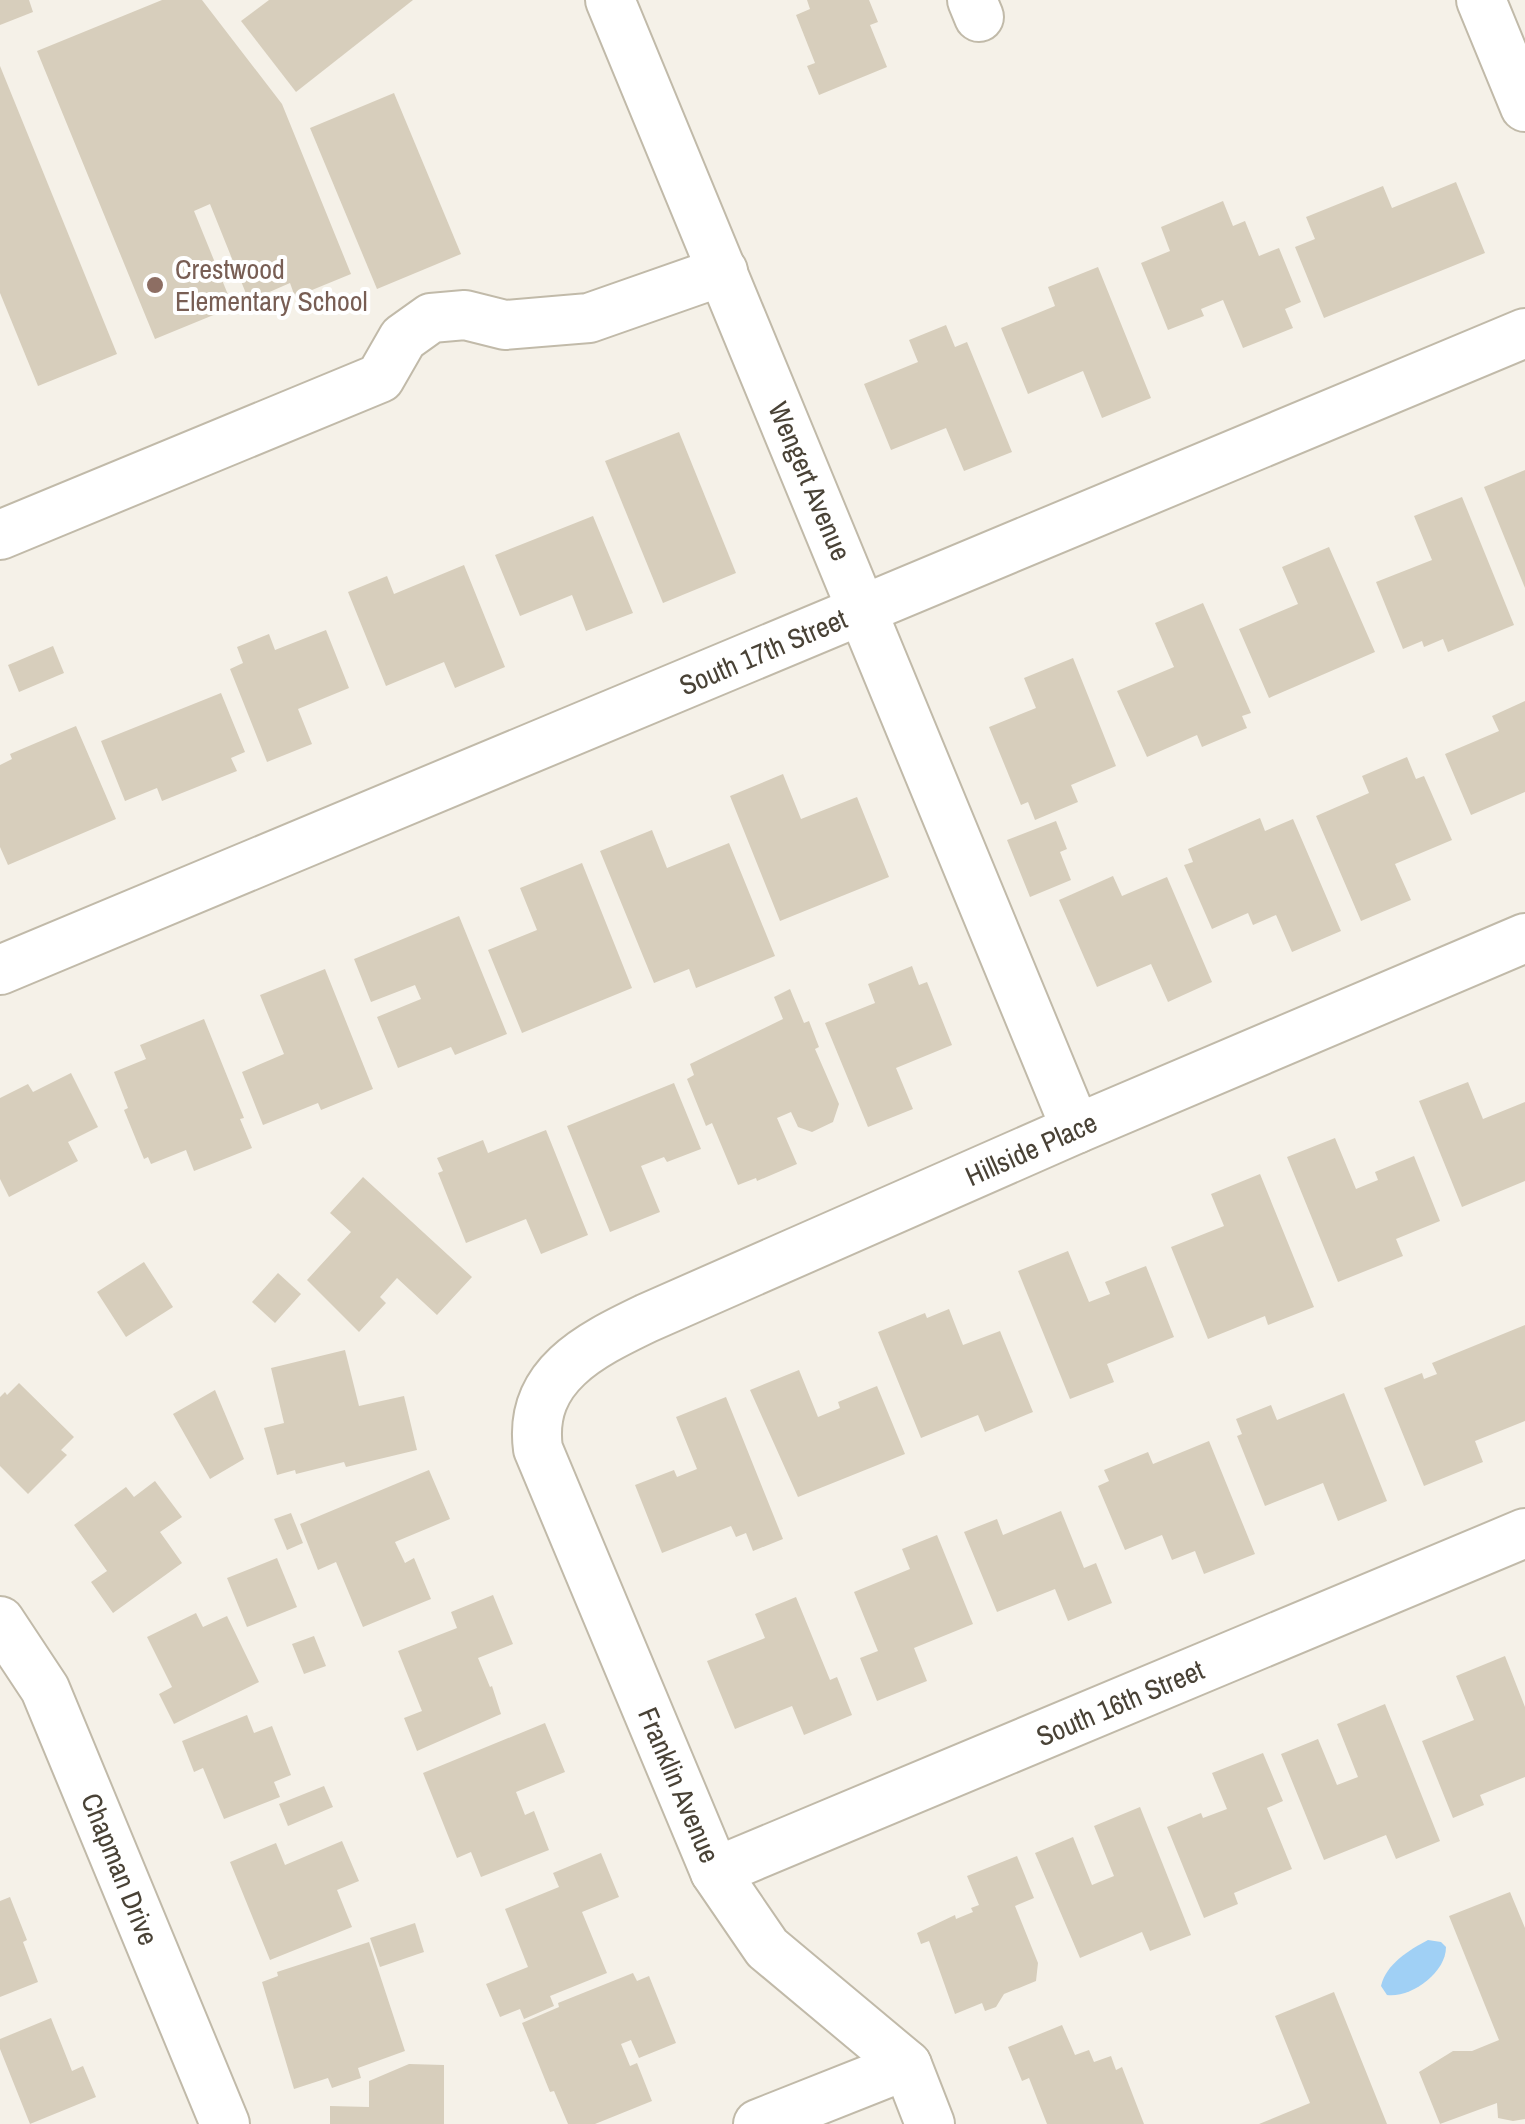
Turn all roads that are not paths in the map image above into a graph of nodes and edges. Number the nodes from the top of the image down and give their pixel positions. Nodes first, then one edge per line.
1 (610, 0) edge
2 (1480, 0) edge
3 (1525, 107) edge
4 (723, 271) junction
5 (1525, 333) edge
6 (0, 535) edge
7 (864, 610) junction
8 (1525, 938) edge
9 (0, 970) edge
10 (1076, 1129) junction
11 (551, 1383) joint
12 (1525, 1532) edge
13 (0, 1620) edge
14 (715, 1872) junction
15 (907, 2065) junction
16 (226, 2124) edge
17 (758, 2124) edge
18 (930, 2124) edge

1 - 4 street, Wengert Avenue
2 - 3 street
4 - 6 street
4 - 7 street, Wengert Avenue
5 - 7 street, South 17th Street
7 - 9 street, South 17th Street
7 - 10 street, Wengert Avenue
8 - 10 street, Hillside Place
10 - 11 street, Hillside Place
11 - 14 street, Franklin Avenue
12 - 14 street, South 16th Street
13 - 16 street, Chapman Drive
14 - 15 street, Franklin Avenue
15 - 17 street
15 - 18 street, Franklin Avenue

